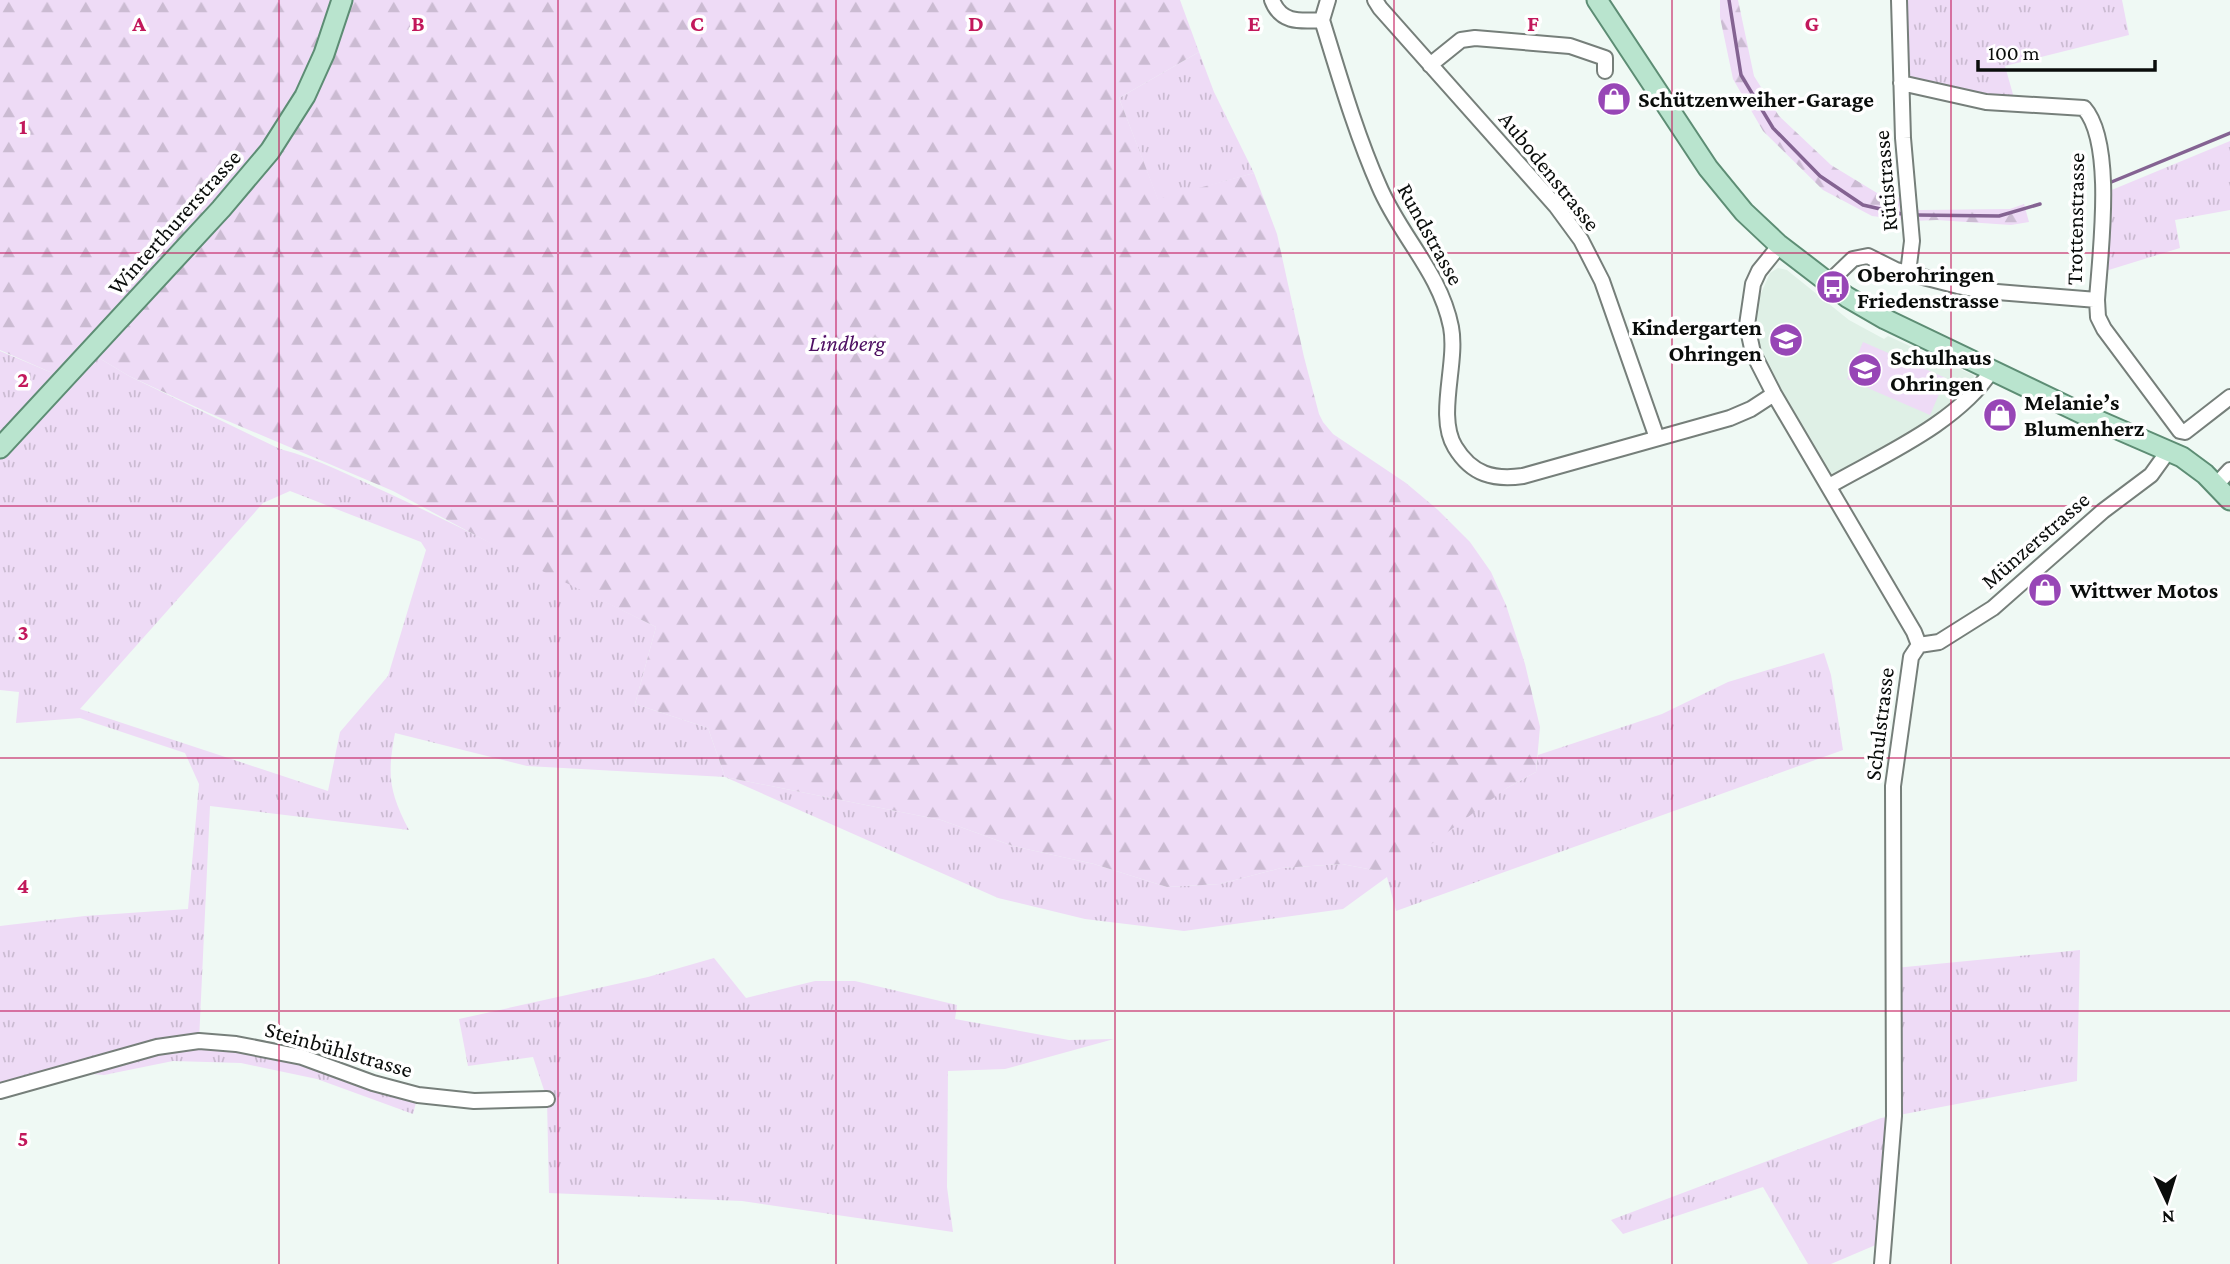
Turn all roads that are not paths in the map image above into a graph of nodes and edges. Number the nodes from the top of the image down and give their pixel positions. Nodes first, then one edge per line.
1 (342, 0) edge
2 (1272, 0) edge
3 (1328, 0) edge
4 (1375, 0) edge
5 (1597, 0) edge
6 (1899, 0) edge
7 (1322, 20) junction
8 (1430, 65) junction
9 (1605, 71) dead end
10 (1901, 83) junction
11 (1780, 245) junction
12 (1908, 273) junction
13 (1828, 283) junction
14 (2097, 300) junction
15 (1992, 370) junction
16 (1774, 394) junction
17 (2230, 397) edge
18 (1657, 438) junction
19 (0, 448) edge
20 (2169, 450) junction
21 (2223, 477) edge
22 (1829, 486) junction
23 (2230, 500) edge
24 (1919, 645) junction
25 (0, 1091) edge
26 (547, 1099) dead end
27 (1882, 1264) edge

1 - 19 main road, Winterthurerstrasse
2 - 7 street
3 - 7 street
4 - 8 street, Aubodenstrasse
5 - 11 main road
6 - 10 street, Rütistrasse
7 - 18 street, Rundstrasse
8 - 9 street
8 - 18 street, Aubodenstrasse
10 - 12 street, Rütistrasse
10 - 14 street, Trottenstrasse
11 - 13 main road
11 - 16 street, Schulstrasse
12 - 13 street
12 - 14 street
13 - 15 main road
14 - 17 street, Trottenstrasse
15 - 20 main road
15 - 22 street
16 - 18 street, Rundstrasse
16 - 22 street, Schulstrasse
20 - 21 main road
20 - 24 street, Münzerstrasse
21 - 23 main road
22 - 24 street, Schulstrasse
24 - 27 street, Schulstrasse
25 - 26 street, Steinbühlstrasse

